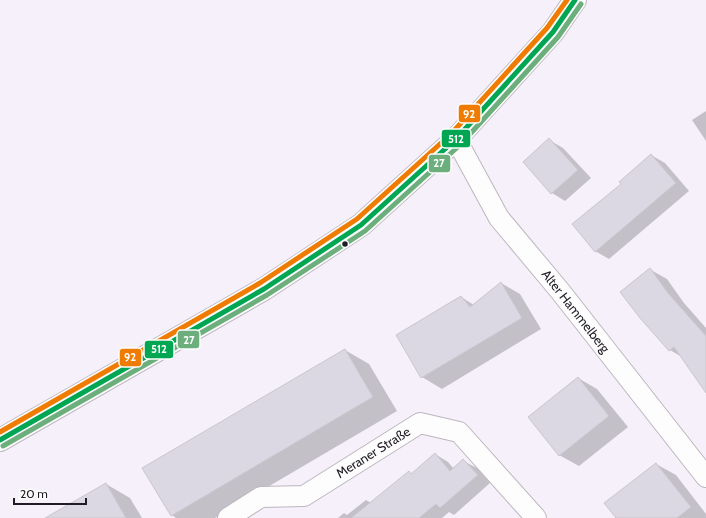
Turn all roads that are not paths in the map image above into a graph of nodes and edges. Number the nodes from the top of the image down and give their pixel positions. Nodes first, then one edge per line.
1 (575, 0) edge
2 (456, 139) junction
3 (0, 440) edge
4 (706, 477) edge
5 (228, 518) edge
6 (536, 518) edge

1 - 2 street
2 - 3 street
2 - 4 street, Alter Hammelberg
5 - 6 street, Meraner Straße

